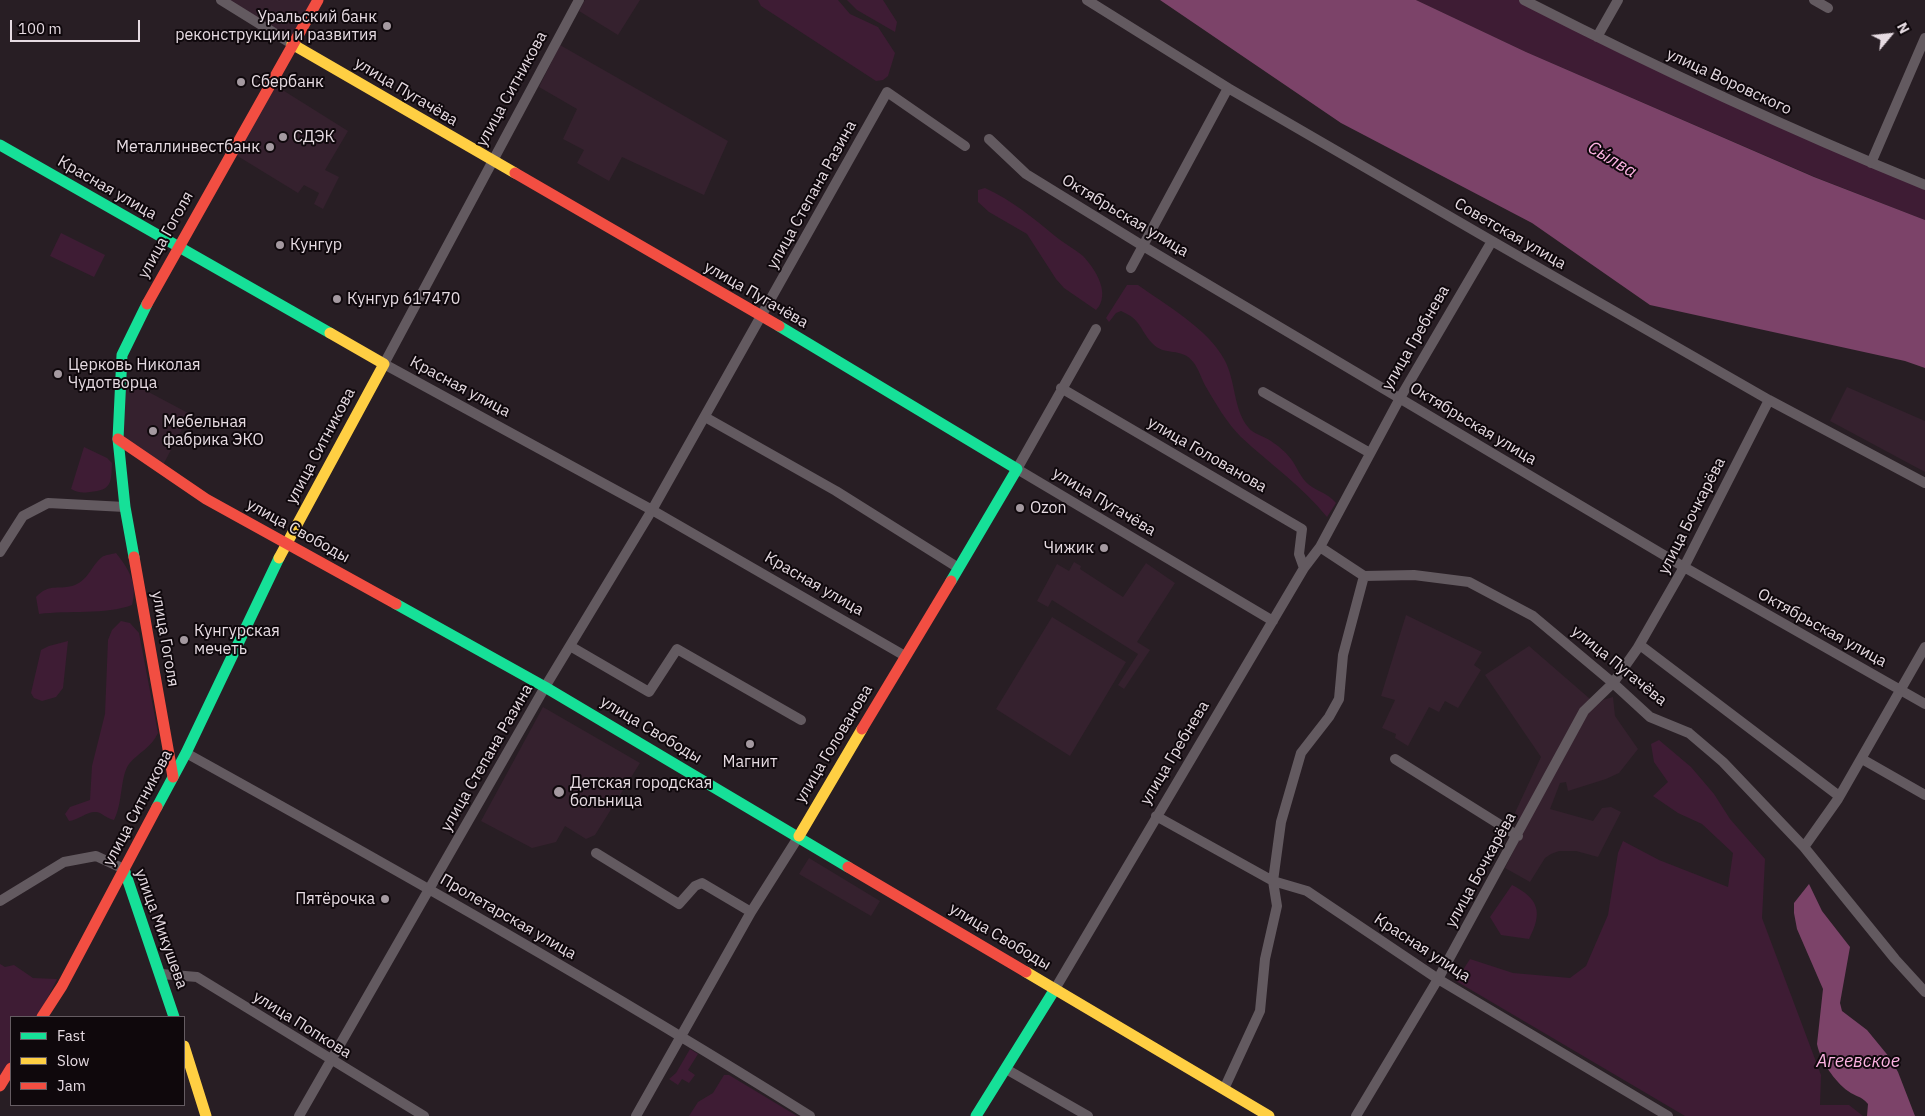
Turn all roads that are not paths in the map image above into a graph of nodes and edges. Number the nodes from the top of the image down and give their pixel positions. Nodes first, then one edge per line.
1 (221, 0) edge
2 (318, 0) edge
3 (579, 0) edge
4 (1087, 0) edge
5 (1524, 0) edge
6 (1618, 0) edge
7 (1814, 0) edge
8 (1828, 8) dead end
9 (1597, 37) junction
10 (1925, 38) edge
11 (292, 44) junction
12 (1922, 54) edge
13 (1228, 88) junction
14 (989, 139) dead end
15 (0, 145) edge
16 (965, 146) dead end
17 (491, 161) junction
18 (1870, 163) junction
19 (1925, 185) edge
20 (1492, 241) junction
21 (1143, 246) junction
22 (178, 248) junction
23 (1131, 268) dead end
24 (762, 316) junction
25 (1096, 329) dead end
26 (384, 364) junction
27 (1061, 388) junction
28 (1263, 392) dead end
29 (1400, 398) junction
30 (1769, 400) junction
31 (705, 417) junction
32 (118, 439) junction
33 (1370, 453) junction
34 (1017, 469) junction
35 (1925, 483) edge
36 (125, 507) junction
37 (652, 510) junction
38 (286, 544) junction
39 (1320, 547) junction
40 (0, 552) edge
41 (1684, 567) junction
42 (957, 568) junction
43 (1304, 568) junction
44 (1364, 576) junction
45 (1273, 620) junction
46 (1640, 645) junction
47 (570, 646) junction
48 (1925, 647) edge
49 (905, 656) junction
50 (1613, 683) junction
51 (545, 687) junction
52 (1900, 689) junction
53 (1925, 704) edge
54 (801, 720) dead end
55 (186, 752) junction
56 (1395, 758) dead end
57 (1862, 758) junction
58 (173, 777) junction
59 (1925, 795) edge
60 (1840, 796) junction
61 (1156, 816) junction
62 (799, 836) junction
63 (1518, 836) junction
64 (1804, 847) junction
65 (596, 853) dead end
66 (124, 869) junction
67 (1273, 881) junction
68 (430, 888) junction
69 (0, 901) edge
70 (752, 912) junction
71 (160, 974) junction
72 (1438, 979) junction
73 (1055, 989) junction
74 (1925, 992) edge
75 (43, 1016) edge
76 (174, 1016) edge
77 (681, 1035) junction
78 (185, 1049) edge
79 (332, 1061) junction
80 (1006, 1069) junction
81 (10, 1070) edge
82 (0, 1086) edge
83 (1224, 1089) junction
84 (206, 1116) edge
85 (300, 1116) edge
86 (424, 1116) edge
87 (636, 1116) edge
88 (810, 1116) edge
89 (976, 1116) edge
90 (1088, 1116) edge
91 (1269, 1116) edge
92 (1356, 1116) edge
93 (1668, 1116) edge

1 - 11 street, улица Пугачёва
2 - 11 street, улица Гоголя
3 - 17 street, улица Ситникова
4 - 13 street, Советская улица
5 - 9 street, улица Воровского
6 - 9 street
7 - 8 street
9 - 18 street, улица Воровского
10 - 12 street
11 - 17 street, улица Пугачёва
11 - 22 street, улица Гоголя
12 - 18 street
13 - 20 street, Советская улица
13 - 21 street
14 - 21 street, Октябрьская улица
15 - 22 street, Красная улица
16 - 24 street, улица Степана Разина
17 - 24 street, улица Пугачёва
17 - 26 street, улица Ситникова
18 - 19 street, улица Воровского
20 - 29 street, улица Гребнева
20 - 30 street, Советская улица
21 - 23 street
21 - 29 street, Октябрьская улица
22 - 26 street, Красная улица
22 - 32 street, улица Гоголя
24 - 31 street, улица Степана Разина
24 - 34 street, улица Пугачёва
25 - 27 street, улица Голованова
26 - 37 street, Красная улица
26 - 38 street, улица Ситникова
27 - 34 street, улица Голованова
27 - 43 street, улица Голованова
28 - 33 street
29 - 33 street, улица Гребнева
29 - 41 street, Октябрьская улица
30 - 35 street, Советская улица
30 - 41 street, улица Бочкарёва
31 - 37 street, улица Степана Разина
31 - 42 street
32 - 36 street, улица Гоголя
32 - 38 street, улица Свободы
33 - 39 street, улица Гребнева
34 - 42 street, улица Голованова
34 - 45 street, улица Пугачёва
36 - 40 street
36 - 58 street, улица Гоголя
37 - 47 street, улица Степана Разина
37 - 49 street, Красная улица
38 - 51 street, улица Свободы
38 - 55 street, улица Ситникова
39 - 43 street, улица Гребнева
39 - 44 street
41 - 46 street, улица Бочкарёва
41 - 52 street, Октябрьская улица
42 - 49 street, улица Голованова
43 - 45 street, улица Гребнева
44 - 50 street, улица Пугачёва
44 - 67 street
45 - 61 street, улица Гребнева
46 - 50 street, улица Бочкарёва
46 - 60 street
47 - 51 street, улица Степана Разина
47 - 54 street
48 - 52 street
49 - 62 street, улица Голованова
50 - 63 street, улица Бочкарёва
50 - 64 street, улица Пугачёва
51 - 62 street, улица Свободы
51 - 68 street, улица Степана Разина
52 - 53 street, Октябрьская улица
52 - 57 street
55 - 58 street, улица Ситникова
55 - 68 street, Пролетарская улица
56 - 63 street
57 - 59 street
57 - 60 street
58 - 66 street, улица Ситникова
60 - 64 street
61 - 67 street, Красная улица
61 - 73 street, улица Гребнева
62 - 70 street, улица Голованова
62 - 73 street, улица Свободы
63 - 72 street, улица Бочкарёва
64 - 74 street, улица Пугачёва
65 - 70 street
66 - 69 street, улица Микушева
66 - 71 street, улица Микушева
66 - 75 street, улица Ситникова
67 - 72 street, Красная улица
67 - 83 street
68 - 77 street, Пролетарская улица
68 - 79 street, улица Степана Разина
70 - 77 street, улица Голованова
71 - 76 street, улица Микушева
71 - 79 street, улица Попкова
72 - 92 street, улица Бочкарёва
72 - 93 street, Красная улица
73 - 80 street, улица Гребнева
73 - 83 street, улица Свободы
77 - 87 street, улица Голованова
77 - 88 street, Пролетарская улица
78 - 84 street
79 - 85 street, улица Степана Разина
79 - 86 street, улица Попкова
80 - 89 street, улица Гребнева
80 - 90 street
81 - 82 street
83 - 91 street, улица Свободы

